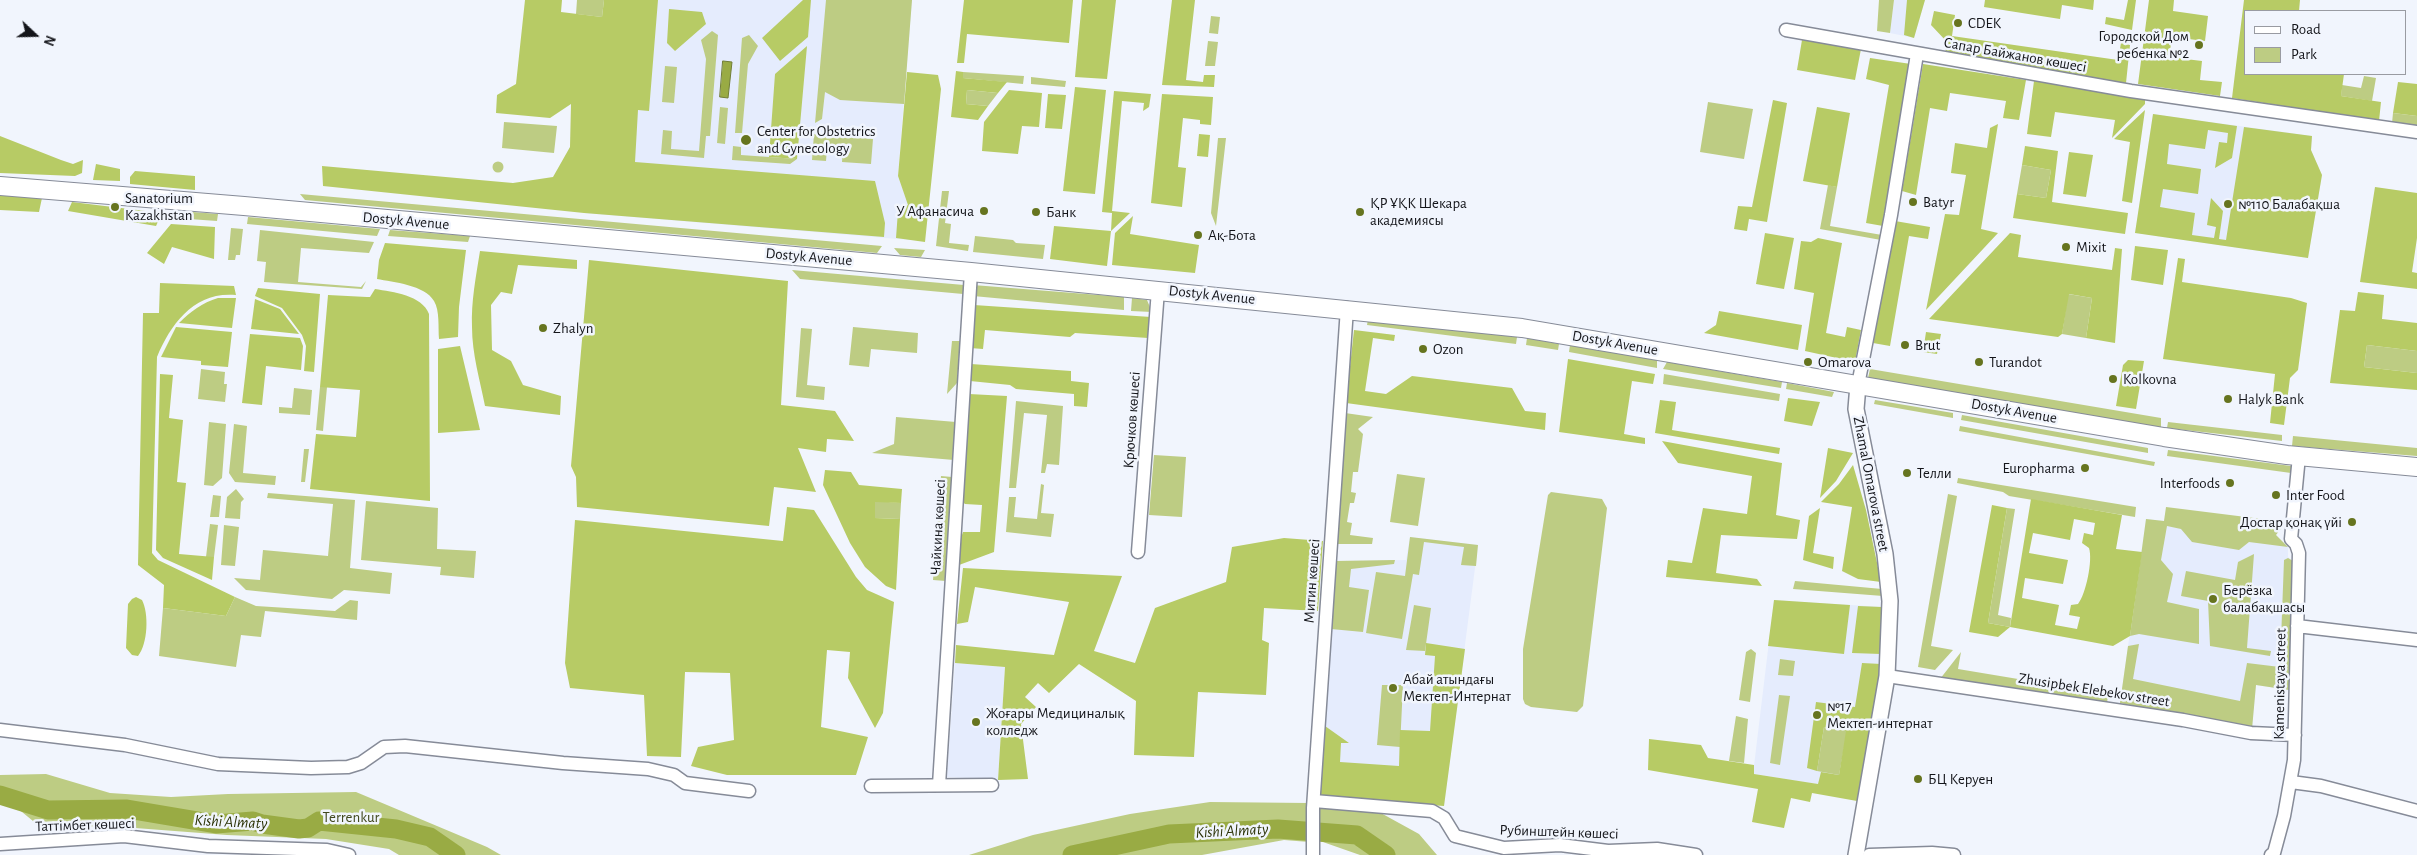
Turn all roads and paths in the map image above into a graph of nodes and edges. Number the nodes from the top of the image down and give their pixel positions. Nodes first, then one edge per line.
1 (1786, 30) dead end
2 (1917, 54) junction
3 (2417, 132) edge
4 (0, 186) edge
5 (971, 272) junction
6 (1158, 290) junction
7 (1347, 308) junction
8 (1858, 385) junction
9 (2299, 456) junction
10 (2417, 467) edge
11 (1138, 552) dead end
12 (2298, 626) junction
13 (2417, 640) edge
14 (1887, 676) junction
15 (0, 730) edge
16 (2295, 735) junction
17 (2291, 782) junction
18 (939, 785) junction
19 (992, 785) dead end
20 (871, 786) dead end
21 (749, 791) dead end
22 (1314, 800) junction
23 (2417, 811) edge
24 (0, 844) edge
25 (2273, 854) edge
26 (349, 855) edge
27 (1313, 855) edge
28 (1696, 855) edge
29 (1856, 855) edge
30 (1869, 855) edge
31 (1954, 855) edge

1 - 2 street, Сапар Байжанов көшесі
2 - 3 street, Сапар Байжанов көшесі
2 - 8 street, Zhamal Omarova street
4 - 5 main road, Dostyk Avenue
5 - 6 main road, Dostyk Avenue
5 - 18 street, Чайкина көшесі
6 - 7 main road, Dostyk Avenue
6 - 11 street, Крючков көшесі
7 - 8 main road, Dostyk Avenue
7 - 22 street, Митин көшесі
8 - 9 main road, Dostyk Avenue
8 - 14 street, Zhamal Omarova street
9 - 10 main road, Dostyk Avenue
9 - 12 street, Kamenistaya street
12 - 13 street
12 - 16 street, Kamenistaya street
14 - 16 street, Zhusipbek Elebekov street
14 - 29 street, Zhamal Omarova street
15 - 21 street
16 - 17 street, Kamenistaya street
17 - 23 street
17 - 25 street, Kamenistaya street
18 - 19 street
18 - 20 street
22 - 27 street, Митин көшесі
22 - 28 street, Рубинштейн көшесі
24 - 26 street, Таттімбет көшесі
30 - 31 street

